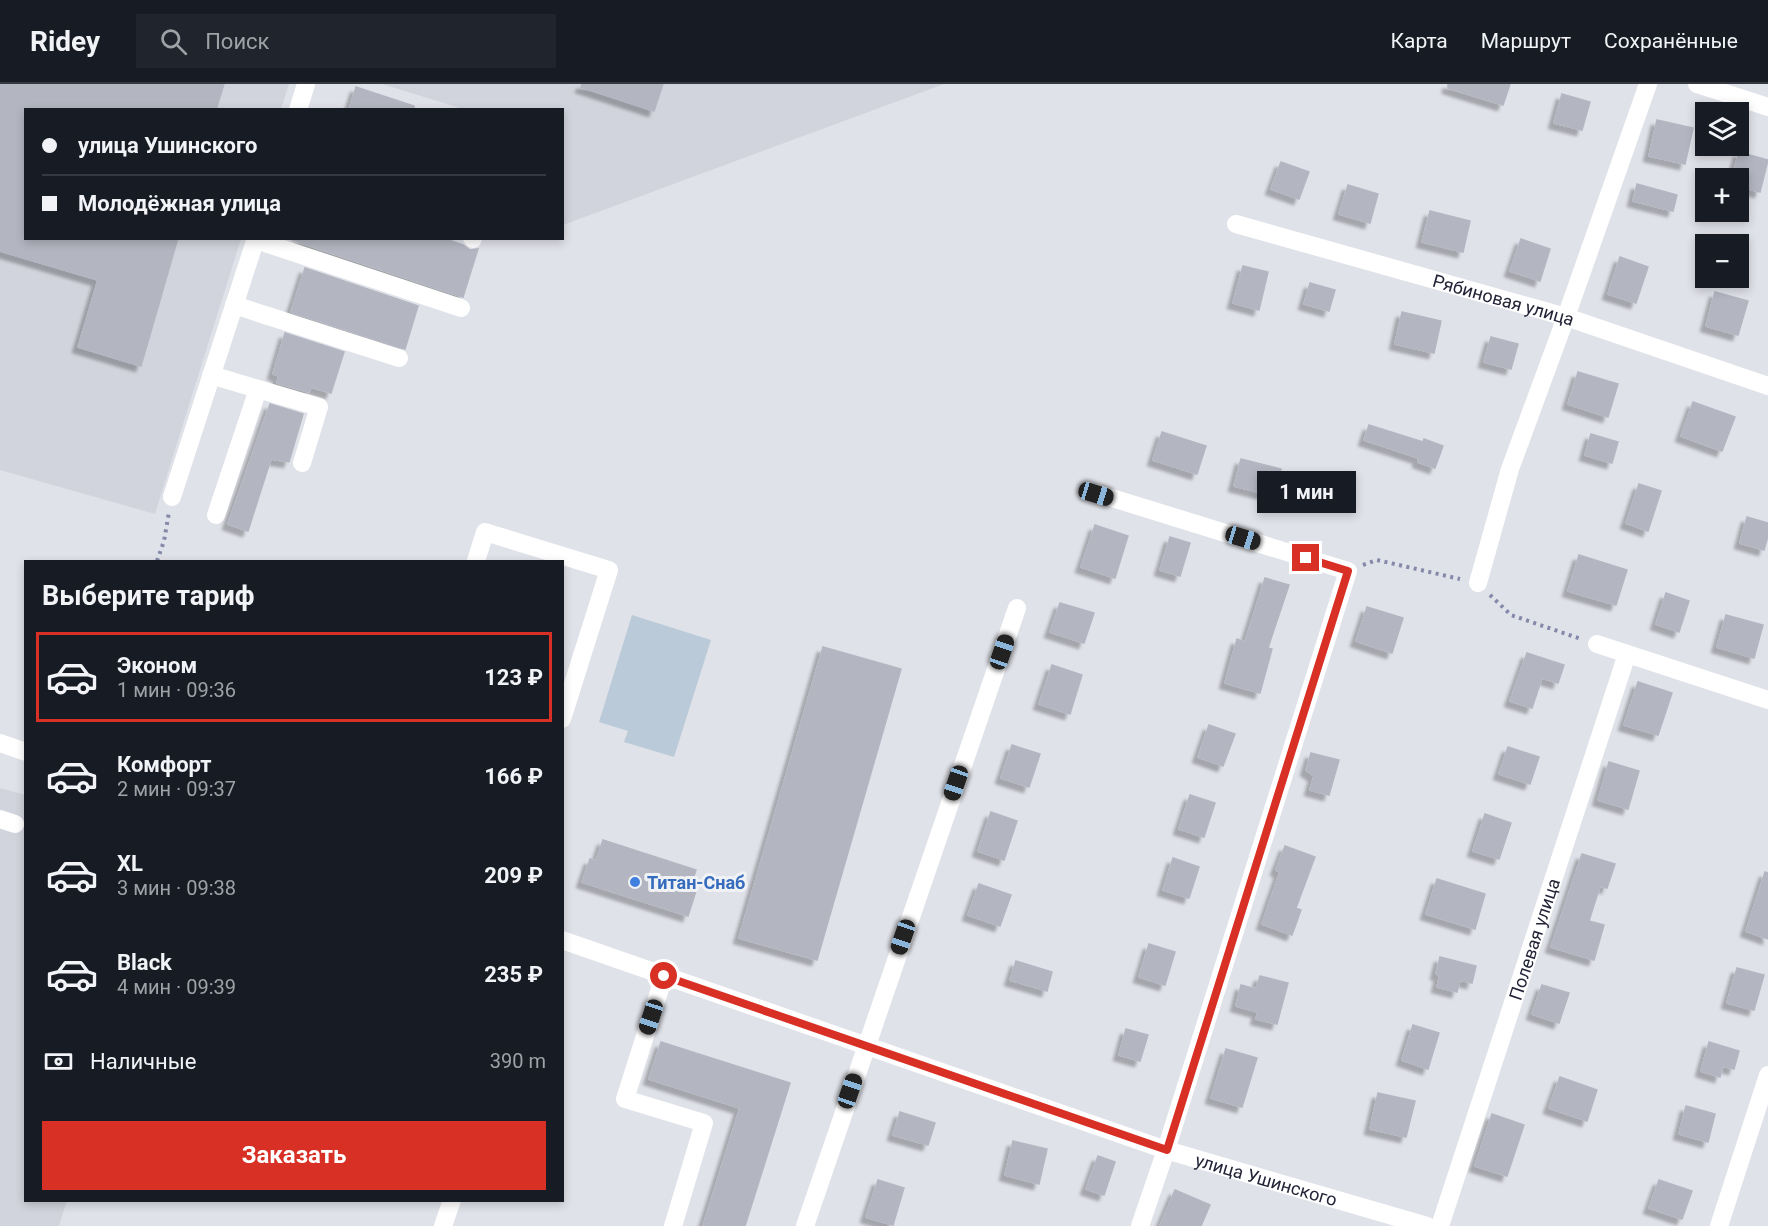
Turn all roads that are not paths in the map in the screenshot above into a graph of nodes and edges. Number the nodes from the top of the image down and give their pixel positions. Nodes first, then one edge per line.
1 (306, 84) edge
2 (1648, 84) edge
3 (1697, 84) edge
4 (1768, 107) edge
5 (299, 108) edge
6 (1236, 224) dead end
7 (256, 240) edge
8 (259, 240) edge
9 (234, 305) junction
10 (461, 308) dead end
11 (1566, 317) junction
12 (399, 358) dead end
13 (211, 375) junction
14 (1768, 386) edge
15 (258, 389) junction
16 (302, 463) dead end
17 (1096, 494) dead end
18 (172, 497) road end
19 (216, 515) dead end
20 (476, 560) edge
21 (1478, 584) dead end
22 (1017, 608) dead end
23 (1597, 644) dead end
24 (1627, 654) junction
25 (1768, 700) edge
26 (564, 714) edge
27 (0, 743) edge
28 (24, 751) edge
29 (564, 941) edge
30 (664, 976) junction
31 (865, 1046) junction
32 (1768, 1075) edge
33 (1167, 1150) junction
34 (451, 1202) edge
35 (443, 1226) edge
36 (673, 1226) edge
37 (805, 1226) edge
38 (1140, 1226) edge
39 (1427, 1226) edge
40 (1440, 1226) edge
41 (1719, 1226) edge

1 - 5 street
2 - 11 street
3 - 4 street
6 - 11 street, Рябиновая улица
7 - 9 street
8 - 10 street
9 - 12 street
9 - 13 street
11 - 14 street, Рябиновая улица
11 - 21 street
13 - 15 street
13 - 18 street
15 - 16 street
15 - 19 street
17 - 33 street
20 - 26 street
22 - 31 street
23 - 24 street
24 - 25 street
24 - 40 street, Полевая улица
27 - 28 street
29 - 30 street, улица Ушинского
30 - 31 street, улица Ушинского
30 - 36 street
31 - 33 street, улица Ушинского
31 - 37 street
32 - 41 street
33 - 38 street
33 - 39 street, улица Ушинского
34 - 35 street

